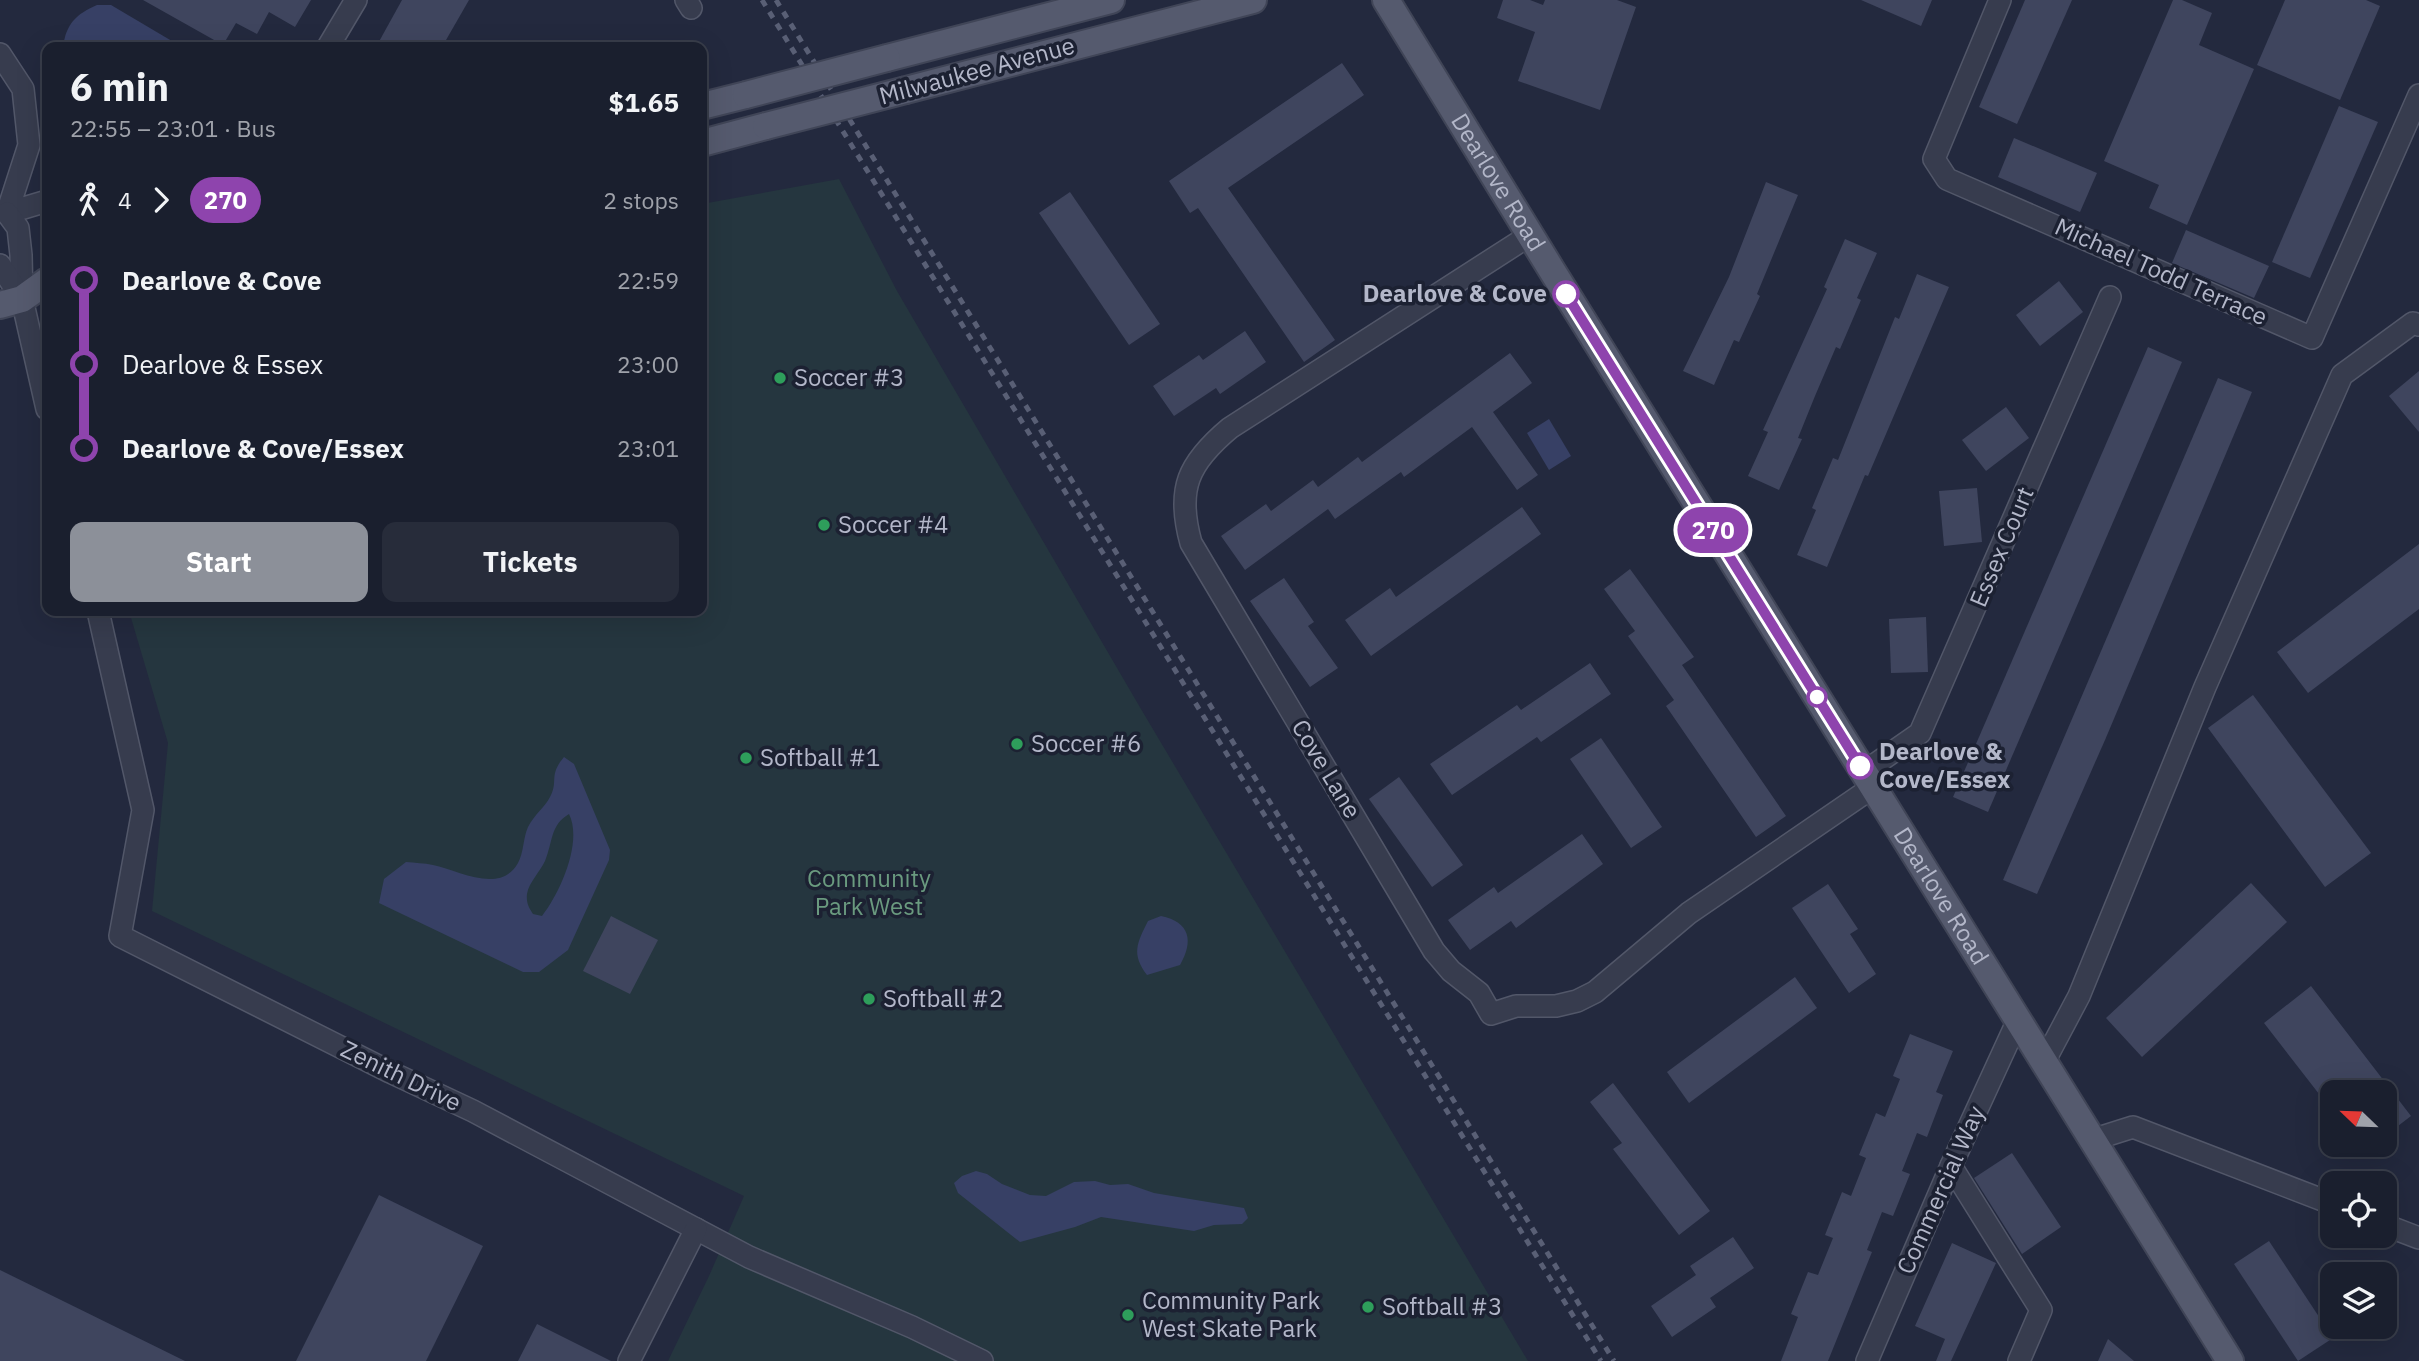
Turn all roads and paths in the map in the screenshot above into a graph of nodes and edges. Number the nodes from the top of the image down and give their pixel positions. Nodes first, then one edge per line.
1 (356, 0) edge
2 (1111, 0) edge
3 (1253, 0) edge
4 (1386, 0) edge
5 (2000, 0) edge
6 (331, 42) edge
7 (0, 54) edge
8 (2419, 95) edge
9 (707, 105) edge
10 (707, 142) edge
11 (42, 203) edge
12 (2, 218) edge
13 (1530, 235) junction
14 (0, 265) edge
15 (42, 284) edge
16 (2110, 297) dead end
17 (11, 302) edge
18 (42, 305) edge
19 (2419, 325) edge
20 (42, 394) edge
21 (99, 616) edge
22 (1868, 780) junction
23 (2018, 1020) junction
24 (2044, 1062) junction
25 (2092, 1140) junction
26 (1951, 1166) junction
27 (2320, 1199) edge
28 (696, 1229) junction
29 (2397, 1230) edge
30 (2419, 1238) edge
31 (629, 1361) edge
32 (982, 1361) edge
33 (1867, 1361) edge
34 (2019, 1361) edge
35 (2230, 1361) edge

1 - 6 street
2 - 9 main road, Milwaukee Avenue, bridge
3 - 10 main road, Milwaukee Avenue, bridge
4 - 13 main road, Dearlove Road
5 - 8 street, Michael Todd Terrace
7 - 12 street
11 - 12 street
12 - 17 street
13 - 22 main road, Dearlove Road
13 - 22 street, Cove Lane
14 - 17 street
15 - 17 main road
16 - 22 street, Essex Court
17 - 18 main road
17 - 20 street
19 - 24 street
21 - 28 street, Zenith Drive
22 - 23 main road, Dearlove Road
23 - 24 main road, Dearlove Road
23 - 26 street, Commercial Way
24 - 25 main road, Dearlove Road
25 - 27 street
25 - 35 main road, Dearlove Road
26 - 33 street, Commercial Way
26 - 34 street
28 - 31 street
28 - 32 street, Zenith Drive
29 - 30 street

